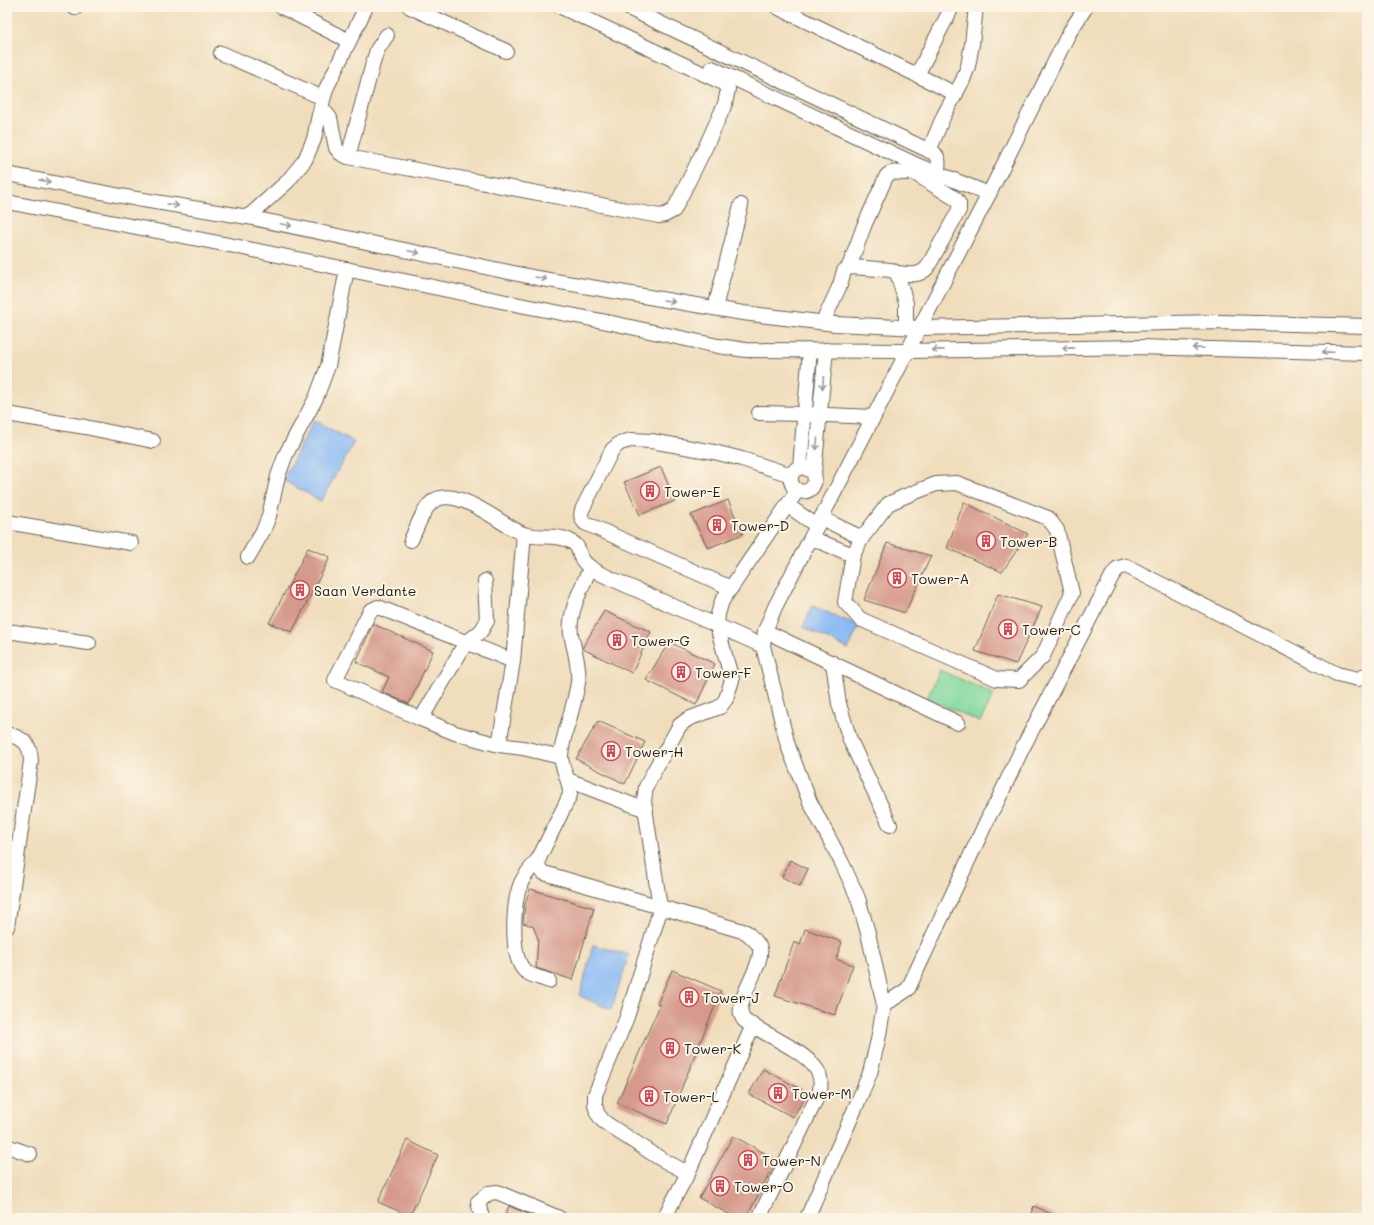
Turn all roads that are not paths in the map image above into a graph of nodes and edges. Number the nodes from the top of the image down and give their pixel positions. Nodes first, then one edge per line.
1 (282, 7) edge
2 (366, 7) edge
3 (410, 7) edge
4 (561, 7) edge
5 (626, 7) edge
6 (777, 7) edge
7 (952, 7) edge
8 (976, 7) edge
9 (1086, 7) edge
10 (387, 35) dead end
11 (349, 41) junction
12 (506, 51) dead end
13 (221, 53) dead end
14 (705, 65) dead end
15 (917, 75) junction
16 (956, 94) junction
17 (322, 103) junction
18 (929, 151) junction
19 (348, 157) junction
20 (913, 166) junction
21 (937, 173) junction
22 (7, 174) edge
23 (989, 194) junction
24 (7, 202) edge
25 (741, 205) dead end
26 (248, 217) junction
27 (849, 267) junction
28 (347, 269) junction
29 (897, 272) junction
30 (715, 308) junction
31 (823, 322) junction
32 (1367, 326) edge
33 (906, 327) junction
34 (920, 328) junction
35 (810, 350) junction
36 (826, 350) junction
37 (908, 351) junction
38 (1367, 353) edge
39 (7, 414) edge
40 (760, 414) dead end
41 (804, 414) junction
42 (820, 415) junction
43 (874, 417) junction
44 (153, 441) dead end
45 (795, 471) junction
46 (814, 473) junction
47 (797, 490) junction
48 (787, 505) junction
49 (582, 520) junction
50 (7, 522) edge
51 (817, 527) junction
52 (524, 534) junction
53 (862, 538) junction
54 (411, 540) dead end
55 (131, 543) dead end
56 (578, 547) junction
57 (853, 555) junction
58 (248, 557) dead end
59 (590, 568) junction
60 (485, 581) dead end
61 (731, 588) junction
62 (717, 626) junction
63 (7, 631) edge
64 (765, 631) junction
65 (466, 642) junction
66 (89, 644) dead end
67 (763, 646) junction
68 (513, 661) junction
69 (833, 663) junction
70 (1367, 675) edge
71 (421, 719) junction
72 (958, 723) dead end
73 (7, 734) edge
74 (499, 745) junction
75 (561, 757) junction
76 (568, 780) junction
77 (646, 810) junction
78 (890, 825) dead end
79 (539, 858) junction
80 (660, 906) junction
81 (7, 927) edge
82 (549, 981) dead end
83 (884, 1005) junction
84 (752, 1025) junction
85 (7, 1146) edge
86 (30, 1154) dead end
87 (688, 1173) junction
88 (482, 1218) edge
89 (559, 1218) edge
90 (664, 1218) edge
91 (758, 1218) edge
92 (807, 1218) edge

1 - 11 street
2 - 11 street
3 - 12 street
4 - 19 street
5 - 18 street
6 - 15 street
7 - 15 street
8 - 16 street
9 - 23 street
10 - 19 street
11 - 17 street
13 - 17 street
14 - 20 street
15 - 16 street
16 - 18 street
17 - 19 street
17 - 26 street
18 - 20 street
18 - 21 street
20 - 21 street
20 - 27 street
20 - 29 street
21 - 23 street
22 -> 26 street
23 - 34 street
24 - 28 street
25 - 30 street
26 -> 30 street
27 - 29 street
27 - 31 street
28 - 35 street
28 - 58 street
29 - 33 street
30 - 31 street
31 - 33 street
32 - 34 street
33 - 34 street
34 - 37 street
35 - 36 street
35 - 41 street
36 - 37 street
36 -> 42 street
38 -> 37 street
37 - 43 street
39 - 44 street
40 - 41 street
41 - 42 street
41 - 45 street
42 - 43 street
42 -> 46 street
43 - 51 street
45 - 46 street
45 - 47 street
45 - 49 street
46 - 47 street
47 - 48 street
48 - 51 street
48 - 61 street
49 - 56 street
49 - 61 street
50 - 55 street
51 - 53 street
51 - 57 street
51 - 64 street
52 - 54 street
52 - 56 street
52 - 68 street
53 - 57 street
53 - 57 street
56 - 59 street
59 - 62 street
59 - 75 street
60 - 65 street
61 - 62 street
62 - 67 street
62 - 77 street
63 - 66 street
64 - 67 street
64 - 69 street
65 - 68 street
65 - 71 street
65 - 71 street
67 - 83 street
68 - 74 street
69 - 72 street
69 - 78 street
70 - 83 street
71 - 74 street
73 - 81 street
74 - 75 street
75 - 76 street
76 - 77 street
76 - 79 street
77 - 80 street
79 - 80 street
79 - 82 street
80 - 84 street
80 - 87 street
83 - 92 street
84 - 87 street
84 - 91 street
85 - 86 street
87 - 90 street
88 - 89 street

